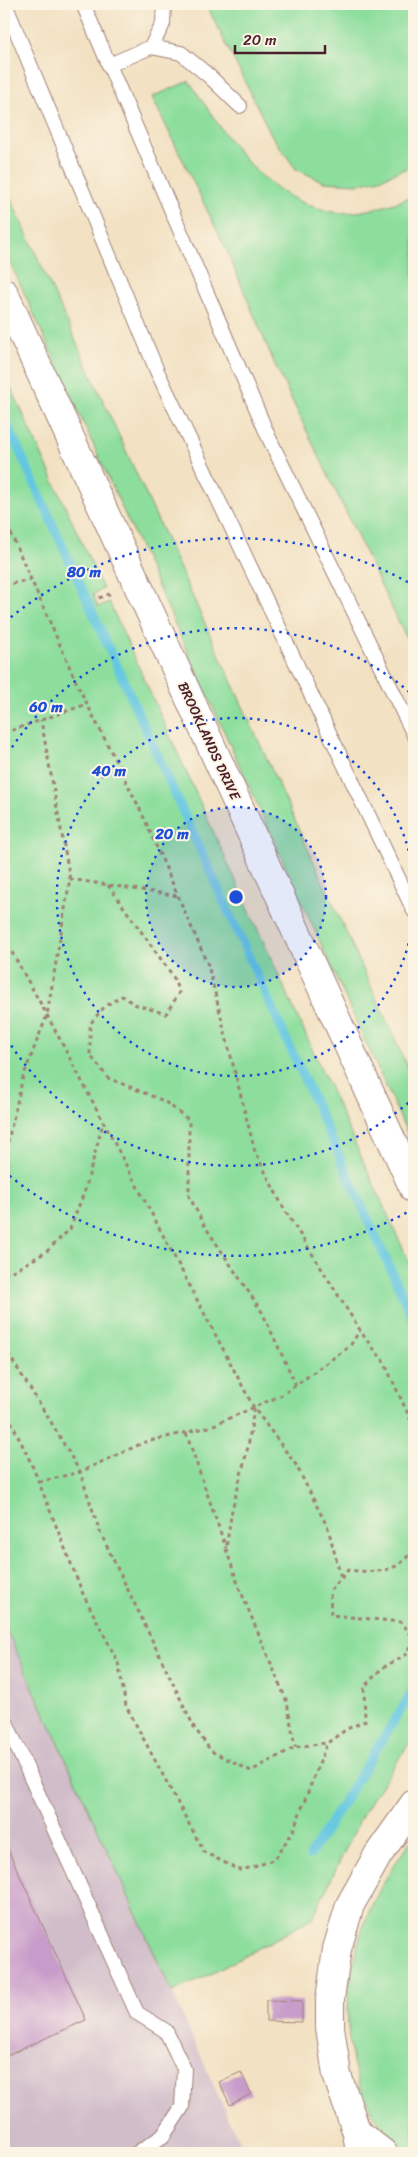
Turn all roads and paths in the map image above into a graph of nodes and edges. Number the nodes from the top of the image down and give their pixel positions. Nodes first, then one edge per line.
1 (5, 4) edge
2 (83, 4) edge
3 (164, 4) edge
4 (151, 47) junction
5 (109, 65) junction
6 (240, 106) dead end
7 (4, 293) edge
8 (4, 518) edge
9 (31, 580) junction
10 (4, 585) edge
11 (113, 592) dead end
12 (99, 598) dead end
13 (87, 704) junction
14 (41, 720) junction
15 (4, 732) edge
16 (414, 736) edge
17 (70, 879) junction
18 (108, 885) junction
19 (178, 896) junction
20 (414, 911) edge
21 (4, 938) edge
22 (47, 1015) junction
23 (103, 1123) junction
24 (4, 1158) edge
25 (414, 1189) edge
26 (4, 1273) edge
27 (360, 1330) junction
28 (4, 1347) edge
29 (296, 1385) junction
30 (4, 1407) edge
31 (254, 1408) junction
32 (414, 1427) edge
33 (186, 1433) junction
34 (80, 1472) junction
35 (38, 1482) junction
36 (414, 1542) edge
37 (226, 1549) junction
38 (341, 1578) junction
39 (4, 1718) edge
40 (327, 1743) junction
41 (295, 1747) junction
42 (414, 1804) edge
43 (358, 2143) edge
44 (137, 2153) edge
45 (383, 2153) edge

1 - 20 lane
2 - 5 lane
3 - 4 lane
4 - 5 lane
4 - 6 lane
5 - 16 lane
7 - 25 street, BROOKLANDS DRIVE
8 - 9 path
9 - 10 path
9 - 13 path
11 - 12 path
13 - 14 path
13 - 19 path
14 - 15 path
14 - 17 path
17 - 18 path
17 - 22 path
18 - 19 path
18 - 29 path
19 - 27 path
21 - 22 path
22 - 23 path
22 - 24 path
23 - 26 path
23 - 31 path
27 - 29 path
27 - 32 path
28 - 34 path
29 - 31 path
30 - 35 path
31 - 33 path
31 - 37 path
31 - 38 path
33 - 34 path
33 - 37 path
34 - 35 path
34 - 41 path
35 - 40 path
36 - 38 path
37 - 41 path
38 - 40 path
39 - 44 lane
40 - 41 path
42 - 43 street
43 - 45 street

